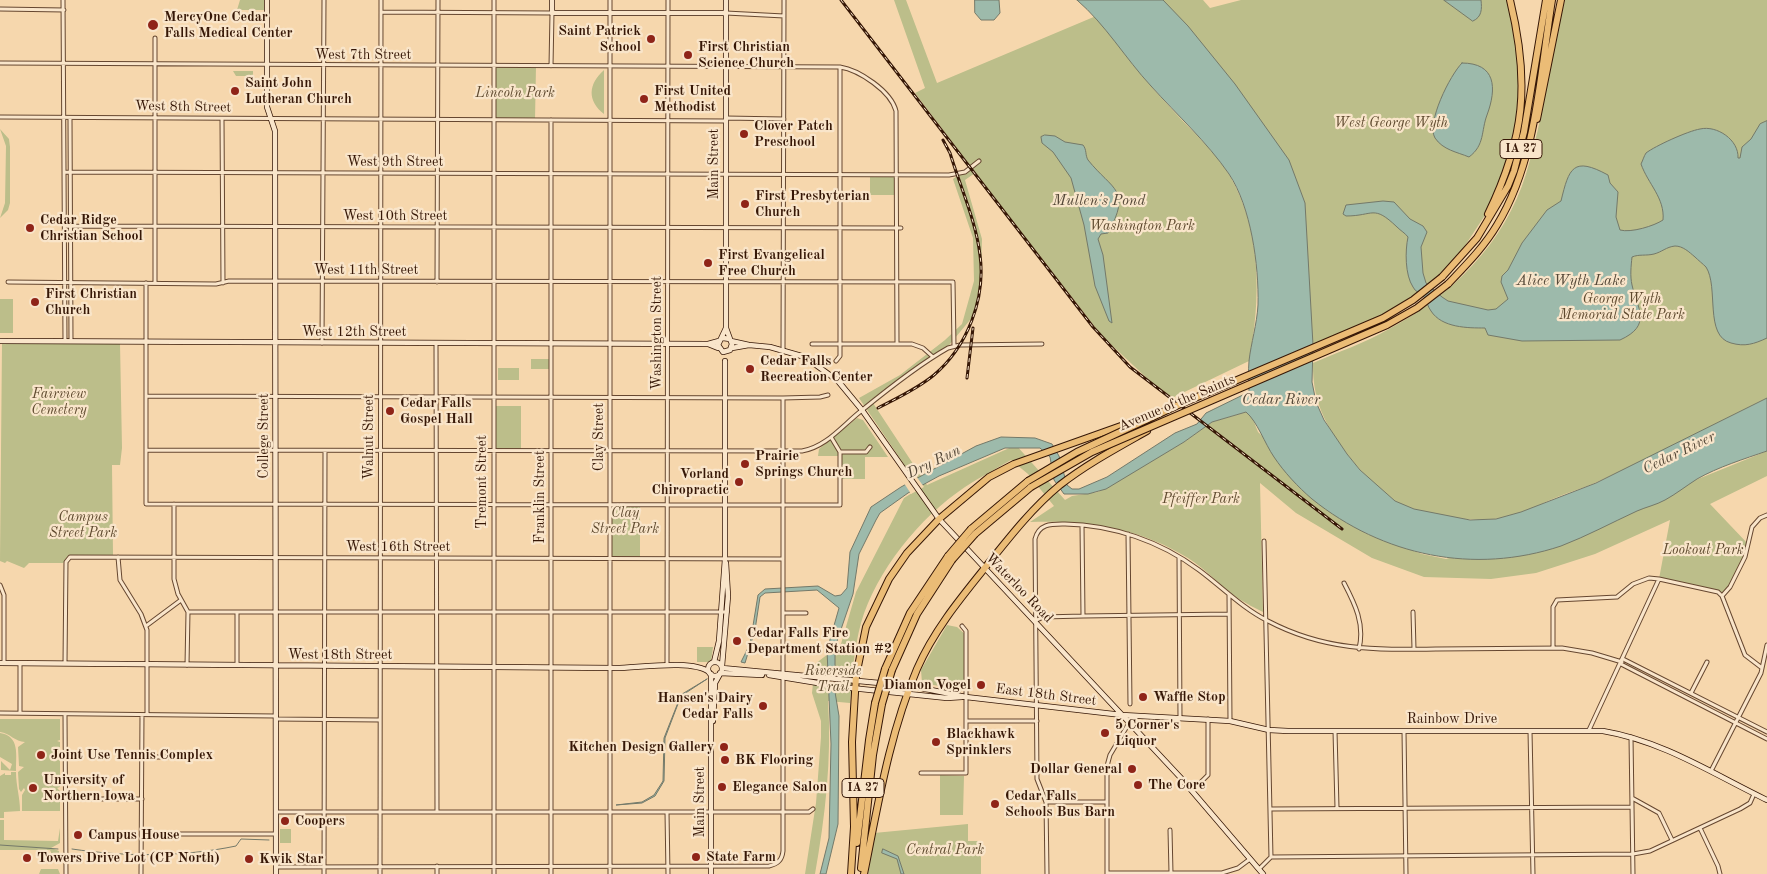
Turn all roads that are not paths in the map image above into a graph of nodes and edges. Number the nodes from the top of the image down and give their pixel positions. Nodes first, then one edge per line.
1 (63, 0) edge
2 (267, 0) edge
3 (324, 0) edge
4 (381, 0) edge
5 (438, 0) edge
6 (494, 0) edge
7 (552, 0) edge
8 (610, 0) edge
9 (668, 0) edge
10 (726, 0) edge
11 (784, 0) edge
12 (1510, 0) edge
13 (1546, 0) edge
14 (1552, 0) edge
15 (1561, 0) edge
16 (0, 10) edge
17 (64, 10) junction
18 (381, 12) junction
19 (438, 12) junction
20 (494, 12) junction
21 (552, 13) junction
22 (610, 13) junction
23 (668, 13) junction
24 (726, 13) junction
25 (784, 16) junction
26 (155, 38) dead end
27 (0, 63) edge
28 (64, 63) junction
29 (155, 65) junction
30 (267, 66) junction
31 (324, 66) junction
32 (381, 66) junction
33 (438, 66) junction
34 (493, 66) junction
35 (552, 66) junction
36 (668, 66) junction
37 (840, 66) junction
38 (610, 67) junction
39 (726, 67) junction
40 (784, 67) junction
41 (0, 117) edge
42 (64, 118) junction
43 (70, 118) junction
44 (155, 118) junction
45 (222, 119) junction
46 (270, 119) junction
47 (324, 119) junction
48 (381, 119) junction
49 (784, 119) junction
50 (437, 120) junction
51 (493, 120) junction
52 (551, 120) junction
53 (726, 120) junction
54 (610, 121) junction
55 (668, 121) junction
56 (979, 161) dead end
57 (64, 172) junction
58 (70, 172) junction
59 (155, 172) junction
60 (222, 173) junction
61 (275, 173) junction
62 (323, 173) junction
63 (380, 174) junction
64 (437, 174) junction
65 (493, 174) junction
66 (551, 174) junction
67 (783, 174) junction
68 (840, 174) junction
69 (897, 174) junction
70 (610, 175) junction
71 (668, 175) junction
72 (726, 175) junction
73 (1516, 189) junction
74 (64, 226) junction
75 (70, 226) junction
76 (155, 226) junction
77 (222, 227) junction
78 (275, 227) junction
79 (323, 227) junction
80 (380, 227) junction
81 (437, 228) junction
82 (493, 228) junction
83 (551, 228) junction
84 (610, 228) junction
85 (783, 228) junction
86 (840, 228) junction
87 (897, 228) junction
88 (901, 228) dead end
89 (668, 229) junction
90 (726, 229) junction
91 (1477, 238) junction
92 (8, 282) dead end
93 (65, 282) junction
94 (70, 282) junction
95 (223, 282) junction
96 (275, 282) junction
97 (323, 282) junction
98 (380, 282) junction
99 (437, 282) junction
100 (493, 282) junction
101 (551, 282) junction
102 (610, 282) junction
103 (668, 282) junction
104 (726, 282) junction
105 (783, 282) junction
106 (840, 282) junction
107 (897, 282) junction
108 (146, 283) junction
109 (155, 283) junction
110 (726, 328) junction
111 (721, 339) junction
112 (731, 340) junction
113 (0, 341) edge
114 (68, 341) junction
115 (146, 343) junction
116 (322, 343) junction
117 (380, 343) junction
118 (436, 343) junction
119 (493, 343) junction
120 (551, 343) junction
121 (610, 343) junction
122 (668, 343) junction
123 (275, 344) junction
124 (708, 344) junction
125 (812, 344) dead end
126 (840, 344) junction
127 (896, 344) junction
128 (1042, 344) dead end
129 (749, 345) junction
130 (954, 346) junction
131 (720, 349) junction
132 (731, 349) junction
133 (783, 350) junction
134 (933, 357) junction
135 (725, 361) junction
136 (836, 361) dead end
137 (828, 394) dead end
138 (146, 396) junction
139 (275, 396) junction
140 (380, 397) junction
141 (436, 397) junction
142 (493, 397) junction
143 (551, 397) junction
144 (610, 397) junction
145 (668, 397) junction
146 (725, 398) junction
147 (783, 398) junction
148 (1176, 406) junction
149 (862, 410) junction
150 (1153, 427) junction
151 (831, 437) junction
152 (870, 447) dead end
153 (146, 450) junction
154 (275, 450) junction
155 (325, 450) junction
156 (380, 451) junction
157 (436, 451) junction
158 (493, 451) junction
159 (551, 451) junction
160 (610, 451) junction
161 (668, 451) junction
162 (725, 451) junction
163 (783, 451) junction
164 (840, 452) junction
165 (1030, 484) junction
166 (174, 504) junction
167 (275, 504) junction
168 (325, 504) junction
169 (380, 504) junction
170 (436, 504) junction
171 (494, 505) junction
172 (551, 505) junction
173 (610, 505) junction
174 (668, 505) junction
175 (725, 505) junction
176 (783, 505) junction
177 (1767, 515) edge
178 (939, 519) junction
179 (1082, 525) junction
180 (1128, 534) junction
181 (1264, 541) dead end
182 (1179, 556) junction
183 (118, 557) junction
184 (174, 558) junction
185 (275, 558) junction
186 (325, 558) junction
187 (380, 558) junction
188 (436, 558) junction
189 (494, 558) junction
190 (551, 558) junction
191 (610, 559) junction
192 (668, 559) junction
193 (725, 559) junction
194 (783, 559) junction
195 (984, 568) junction
196 (1659, 579) junction
197 (1344, 583) dead end
198 (0, 585) edge
199 (1229, 594) junction
200 (1722, 596) junction
201 (181, 600) junction
202 (188, 612) junction
203 (276, 612) junction
204 (325, 612) junction
205 (380, 612) junction
206 (436, 612) junction
207 (494, 612) junction
208 (551, 612) junction
209 (610, 612) junction
210 (668, 612) junction
211 (720, 612) junction
212 (727, 612) junction
213 (1413, 612) dead end
214 (237, 613) junction
215 (783, 613) junction
216 (806, 613) dead end
217 (1229, 614) junction
218 (1129, 615) junction
219 (1179, 615) junction
220 (1083, 616) junction
221 (1267, 620) junction
222 (1035, 621) junction
223 (146, 626) junction
224 (962, 626) dead end
225 (1767, 645) edge
226 (1554, 648) junction
227 (1359, 649) junction
228 (1414, 650) junction
229 (713, 662) junction
230 (1622, 662) junction
231 (1707, 662) dead end
232 (2, 663) edge
233 (20, 664) junction
234 (65, 664) junction
235 (147, 664) junction
236 (187, 665) junction
237 (237, 665) junction
238 (276, 665) junction
239 (325, 666) junction
240 (380, 666) junction
241 (437, 666) junction
242 (667, 666) junction
243 (680, 666) junction
244 (494, 667) junction
245 (551, 667) junction
246 (722, 667) junction
247 (610, 668) junction
248 (1762, 668) junction
249 (710, 673) junction
250 (720, 674) junction
251 (783, 676) junction
252 (856, 680) junction
253 (911, 686) junction
254 (856, 689) junction
255 (1691, 693) junction
256 (908, 694) junction
257 (966, 696) junction
258 (879, 703) junction
259 (1130, 704) dead end
260 (1037, 705) junction
261 (0, 713) edge
262 (20, 714) junction
263 (65, 714) junction
264 (142, 715) junction
265 (147, 715) junction
266 (1122, 715) junction
267 (276, 717) junction
268 (1180, 718) junction
269 (1739, 718) junction
270 (325, 719) junction
271 (1208, 719) junction
272 (380, 720) junction
273 (966, 721) junction
274 (1230, 721) junction
275 (1037, 722) junction
276 (1129, 722) junction
277 (1736, 723) junction
278 (711, 729) junction
279 (1269, 730) junction
280 (1404, 730) junction
281 (1530, 730) junction
282 (1589, 730) junction
283 (1335, 731) junction
284 (1767, 732) edge
285 (1631, 736) junction
286 (1767, 739) edge
287 (142, 757) junction
288 (187, 758) dead end
289 (1711, 772) junction
290 (921, 773) dead end
291 (1192, 791) junction
292 (1754, 794) junction
293 (1632, 798) junction
294 (66, 799) junction
295 (142, 799) junction
296 (1767, 800) edge
297 (1046, 802) junction
298 (1107, 802) junction
299 (1531, 807) junction
300 (1632, 807) junction
301 (1337, 808) junction
302 (1405, 808) junction
303 (813, 809) dead end
304 (1270, 809) junction
305 (276, 812) junction
306 (324, 812) junction
307 (380, 812) junction
308 (437, 812) junction
309 (494, 812) junction
310 (551, 812) junction
311 (610, 812) junction
312 (668, 812) junction
313 (711, 812) junction
314 (783, 812) junction
315 (1700, 828) junction
316 (1170, 830) dead end
317 (142, 834) junction
318 (276, 834) junction
319 (1672, 840) junction
320 (1532, 854) junction
321 (1633, 854) junction
322 (1406, 855) junction
323 (1271, 857) junction
324 (1250, 859) junction
325 (551, 864) junction
326 (610, 865) junction
327 (668, 865) junction
328 (711, 865) junction
329 (380, 866) junction
330 (438, 866) junction
331 (494, 866) junction
332 (276, 867) junction
333 (324, 867) junction
334 (1259, 869) junction
335 (1171, 873) edge
336 (66, 874) edge
337 (142, 874) edge
338 (276, 874) edge
339 (324, 874) edge
340 (380, 874) edge
341 (438, 874) edge
342 (494, 874) edge
343 (551, 874) edge
344 (610, 874) edge
345 (668, 874) edge
346 (711, 874) edge
347 (852, 874) edge
348 (862, 874) edge
349 (1047, 874) edge
350 (1108, 874) edge
351 (1263, 874) edge
352 (1406, 874) edge
353 (1533, 874) edge
354 (1633, 874) edge
355 (1720, 874) edge

1 - 17 street
2 - 30 main road, College Street
3 - 31 street
4 - 18 street, Walnut Street
5 - 19 street
6 - 20 street, Tremont Street
7 - 21 main road
8 - 22 street, Clay Street
9 - 23 street, Washington Street
10 - 24 main road, Main Street
11 - 25 street
12 - 91 highway
13 - 91 highway, Avenue of the Saints / IA 27
14 - 73 highway, Avenue of the Saints / IA 27
15 - 73 highway
16 - 17 street
17 - 28 street
18 - 19 street
18 - 32 street, Walnut Street
19 - 20 street
19 - 33 street
20 - 21 street
20 - 34 street, Tremont Street
21 - 22 main road
21 - 35 street
22 - 23 main road
22 - 38 street, Clay Street
23 - 24 main road
23 - 36 street, Washington Street
24 - 25 street
24 - 39 main road, Main Street
25 - 40 street
26 - 29 street
27 - 28 street, West 7th Street
28 - 29 street, West 7th Street
28 - 42 street
29 - 30 street, West 7th Street
29 - 44 street
30 - 31 street, West 7th Street
30 - 46 main road, College Street
31 - 32 street, West 7th Street
31 - 47 street
32 - 33 street, West 7th Street
32 - 48 street, Walnut Street
33 - 34 street, West 7th Street
33 - 50 street
34 - 35 street, West 7th Street
34 - 51 street, Tremont Street
35 - 38 street, West 7th Street
36 - 38 street, West 7th Street
36 - 39 street, West 7th Street
36 - 55 street, Washington Street
37 - 40 street, West 7th Street
37 - 68 street
37 - 69 street
38 - 54 street, Clay Street
39 - 40 street, West 7th Street
39 - 53 main road, Main Street
40 - 49 street
41 - 42 street, West 8th Street
42 - 43 street, West 8th Street
42 - 57 street
43 - 44 street, West 8th Street
43 - 58 street
44 - 45 street, West 8th Street
44 - 59 street
45 - 46 street, West 8th Street
45 - 60 street
46 - 47 street, West 8th Street
46 - 61 main road, College Street
47 - 48 street, West 8th Street
47 - 62 street
48 - 50 street, West 8th Street
48 - 63 street, Walnut Street
49 - 53 street, West 8th Street
49 - 67 street
50 - 51 street, West 8th Street
50 - 64 street
51 - 52 street, West 8th Street
51 - 65 street, Tremont Street
52 - 54 street, West 8th Street
52 - 66 street, Franklin Street
53 - 55 street, West 8th Street
53 - 72 main road, Main Street
54 - 55 street, West 8th Street
54 - 70 street, Clay Street
55 - 71 street, Washington Street
56 - 69 street, West 9th Street
57 - 58 street, West 9th Street
57 - 74 street
58 - 59 street, West 9th Street
58 - 75 street
59 - 60 street, West 9th Street
59 - 76 street
60 - 61 street, West 9th Street
60 - 77 street
61 - 62 street, West 9th Street
61 - 78 main road, College Street
62 - 63 street, West 9th Street
62 - 79 street
63 - 64 street, West 9th Street
63 - 80 street, Walnut Street
64 - 65 street, West 9th Street
64 - 81 street
65 - 66 street, West 9th Street
65 - 82 street, Tremont Street
66 - 70 street, West 9th Street
66 - 83 street, Franklin Street
67 - 68 street, West 9th Street
67 - 72 street, West 9th Street
67 - 85 street
68 - 69 street, West 9th Street
68 - 86 street
69 - 87 street
70 - 71 street, West 9th Street
70 - 84 street, Clay Street
71 - 72 street, West 9th Street
71 - 89 street, Washington Street
72 - 90 main road, Main Street
73 - 150 highway, Avenue of the Saints / IA 27, bridge
74 - 75 street, West 10th Street
74 - 93 street
75 - 76 street, West 10th Street
75 - 94 street
76 - 77 street, West 10th Street
76 - 109 street
77 - 78 street, West 10th Street
77 - 95 street
78 - 79 street, West 10th Street
78 - 96 main road, College Street
79 - 80 street, West 10th Street
79 - 97 street
80 - 81 street, West 10th Street
80 - 98 street, Walnut Street
81 - 82 street, West 10th Street
81 - 99 street
82 - 83 street, West 10th Street
82 - 100 street, Tremont Street
83 - 84 street, West 10th Street
83 - 101 street, Franklin Street
84 - 89 street, West 10th Street
84 - 102 street, Clay Street
85 - 86 street, West 10th Street
85 - 90 street, West 10th Street
85 - 105 street
86 - 87 street, West 10th Street
86 - 106 street
87 - 88 street, West 10th Street
87 - 107 street
89 - 90 street, West 10th Street
89 - 103 street, Washington Street
90 - 104 main road, Main Street
91 - 148 highway, Avenue of the Saints / IA 27, bridge
92 - 93 street, West 11th Street
93 - 94 street, West 11th Street
93 - 114 street
94 - 108 street, West 11th Street
94 - 114 street
95 - 96 street, West 11th Street
95 - 109 street, West 11th Street
96 - 97 street, West 11th Street
96 - 123 main road, College Street
97 - 98 street, West 11th Street
97 - 116 street
98 - 99 street, West 11th Street
98 - 117 street, Walnut Street
99 - 100 street, West 11th Street
100 - 101 street, West 11th Street
100 - 119 street, Tremont Street
101 - 102 street, West 11th Street
101 - 120 street, Franklin Street
102 - 103 street, West 11th Street
102 - 121 street, Clay Street
103 - 104 street, West 11th Street
103 - 122 street, Washington Street
104 - 105 street, West 11th Street
104 - 110 main road, Main Street
105 - 106 street, West 11th Street
105 - 133 street
106 - 107 street, West 11th Street
106 - 126 street
107 - 127 street
107 - 130 street, West 11th Street
108 - 109 street, West 11th Street
108 - 115 street
110 - 111 main road, Main Street
110 - 112 main road, Main Street
111 - 112 main road, Waterloo Road
111 - 124 main road, West 12th Street
111 - 131 main road, Main Street
112 - 129 main road, Waterloo Road
112 - 132 main road, Main Street
113 - 114 main road, West 12th Street
114 - 115 main road, West 12th Street
115 - 123 main road, West 12th Street
115 - 138 street
116 - 117 main road, West 12th Street
116 - 123 main road, West 12th Street
117 - 118 main road, West 12th Street
117 - 140 street, Walnut Street
118 - 119 main road, West 12th Street
118 - 141 street
119 - 120 main road, West 12th Street
119 - 142 street, Tremont Street
120 - 121 main road, West 12th Street
120 - 143 street, Franklin Street
121 - 122 main road, West 12th Street
121 - 144 street, Clay Street
122 - 124 main road, West 12th Street
122 - 145 street, Washington Street
123 - 139 main road, College Street
124 - 131 main road, West 12th Street
125 - 126 street
126 - 127 street
126 - 136 street
127 - 134 street
128 - 130 street
129 - 132 main road, Waterloo Road
129 - 133 main road, Waterloo Road
130 - 134 street
131 - 132 main road, Waterloo Road
131 - 135 main road
132 - 135 main road
133 - 149 main road, Waterloo Road
134 - 149 street
135 - 146 main road
137 - 147 street
138 - 139 street
138 - 153 street
139 - 140 street
139 - 154 main road, College Street
140 - 141 street
140 - 156 street, Walnut Street
141 - 142 street
141 - 157 street
142 - 143 street
142 - 158 street, Tremont Street
143 - 144 street
143 - 159 street, Franklin Street
144 - 145 street
144 - 160 street, Clay Street
145 - 146 street
145 - 161 street, Washington Street
146 - 147 street
146 - 162 main road
147 - 163 street
148 - 165 highway, Avenue of the Saints / IA 27, bridge
148 - 178 highway, bridge
149 - 151 street
149 - 178 main road, Waterloo Road
150 - 165 highway, Avenue of the Saints / IA 27, bridge
150 - 195 highway, bridge
151 - 163 street
151 - 164 street
152 - 164 street
153 - 154 street
153 - 166 street
154 - 155 street
154 - 167 main road, College Street
155 - 156 street
155 - 168 street
156 - 157 street
156 - 169 street, Walnut Street
157 - 158 street
157 - 170 street
158 - 159 street
158 - 171 street, Tremont Street
159 - 160 street
159 - 172 street, Franklin Street
160 - 161 street
160 - 173 street, Clay Street
161 - 162 street
161 - 174 street, Washington Street
162 - 163 street
162 - 175 main road
163 - 176 street
164 - 176 street
165 - 258 highway, Avenue of the Saints / IA 27, bridge
166 - 167 street
166 - 184 street
167 - 168 street
167 - 185 main road, College Street
168 - 169 street
168 - 186 street
169 - 170 street
169 - 187 street, Walnut Street
170 - 171 street
170 - 188 street
171 - 172 street
171 - 189 street, Tremont Street
172 - 173 street
172 - 190 street, Franklin Street
173 - 174 street
173 - 191 street, Clay Street
174 - 175 street
174 - 192 street, Washington Street
175 - 176 street
175 - 193 main road
176 - 194 street
177 - 200 street
178 - 195 main road, Waterloo Road
178 - 252 highway
179 - 180 street
179 - 220 street
179 - 222 street
180 - 182 street
180 - 218 street
181 - 221 street
182 - 199 street
182 - 219 street
183 - 184 street, West 16th Street
183 - 223 street
183 - 234 street, West 16th Street
184 - 185 street, West 16th Street
184 - 201 street
185 - 186 street, West 16th Street
185 - 203 main road, College Street
186 - 187 street, West 16th Street
186 - 204 street
187 - 188 street, West 16th Street
187 - 205 street, Walnut Street
188 - 189 street, West 16th Street
188 - 206 street
189 - 190 street, West 16th Street
189 - 207 street, Tremont Street
190 - 191 street, West 16th Street
190 - 208 street, Franklin Street
191 - 192 street, West 16th Street
191 - 209 street, Clay Street
192 - 193 street, West 16th Street
192 - 210 street, Washington Street
193 - 194 street, West 16th Street
193 - 211 main road
193 - 212 main road
194 - 215 street
195 - 222 main road, Waterloo Road
195 - 253 highway
196 - 200 street
196 - 226 street
196 - 230 street
197 - 227 street
198 - 232 street
199 - 217 street
199 - 221 street
200 - 248 street
201 - 202 street
201 - 223 street
202 - 214 street
202 - 236 street
203 - 204 street
203 - 214 street
203 - 238 main road, College Street
204 - 205 street
204 - 239 street
205 - 206 street
205 - 240 street, Walnut Street
206 - 207 street
206 - 241 street
207 - 208 street
207 - 244 street, Tremont Street
208 - 209 street
208 - 245 street, Franklin Street
209 - 210 street
209 - 247 street, Clay Street
210 - 211 street
210 - 242 street, Washington Street
211 - 212 street
211 - 229 main road
212 - 246 main road
213 - 228 street
214 - 237 street
215 - 216 street
215 - 251 street
217 - 219 street
217 - 274 street
218 - 219 street
218 - 220 street
218 - 259 street
219 - 268 street
220 - 222 street
221 - 227 street
221 - 279 street
222 - 260 street
222 - 266 main road, Waterloo Road
223 - 235 street
224 - 257 street
225 - 248 street
226 - 228 street
226 - 230 street
227 - 228 street
229 - 243 main road, West 18th Street
229 - 246 main road
229 - 249 main road, Main Street
230 - 255 street
230 - 277 street
230 - 282 street
231 - 255 street
232 - 233 main road, West 18th Street
233 - 234 main road, West 18th Street
233 - 262 street
234 - 235 main road, West 18th Street
235 - 236 main road, West 18th Street
235 - 265 street
236 - 237 main road, West 18th Street
237 - 238 main road, West 18th Street
238 - 239 main road, West 18th Street
238 - 267 main road, College Street
239 - 240 main road, West 18th Street
239 - 270 street
240 - 241 main road, West 18th Street
240 - 272 street, Walnut Street
241 - 244 main road, West 18th Street
241 - 308 street
242 - 243 main road, West 18th Street
242 - 247 main road, West 18th Street
243 - 249 main road, West 18th Street
244 - 245 main road, West 18th Street
244 - 309 street, Tremont Street
245 - 247 main road, West 18th Street
245 - 310 street, Franklin Street
246 - 250 main road, Main Street
246 - 251 main road, East 18th Street
247 - 311 street, Clay Street
248 - 269 street
249 - 250 main road, West 18th Street
249 - 278 main road, Main Street
250 - 251 main road, East 18th Street
250 - 278 main road, Main Street
251 - 252 main road, East 18th Street
251 - 254 main road, East 18th Street
251 - 314 street
252 - 253 main road, East 18th Street
252 - 254 highway
253 - 256 highway
253 - 257 main road, East 18th Street
254 - 256 main road, East 18th Street
254 - 347 highway
255 - 269 street
256 - 257 main road, East 18th Street
256 - 348 highway
257 - 260 main road, East 18th Street
257 - 273 street
258 - 347 highway, Avenue of the Saints / IA 27
258 - 348 highway, Avenue of the Saints / IA 27
260 - 266 main road, East 18th Street
260 - 275 street
261 - 262 street
262 - 263 street
263 - 264 street
263 - 294 street
264 - 265 street
264 - 287 street
265 - 267 street
266 - 268 main road, Rainbow Drive
266 - 276 main road, Waterloo Road
267 - 270 street
267 - 305 main road, College Street
268 - 271 main road, Rainbow Drive
269 - 277 street
269 - 284 street
270 - 272 street
270 - 306 street
271 - 274 main road, Rainbow Drive
271 - 291 street
272 - 307 street, Walnut Street
273 - 275 street
273 - 290 street
274 - 279 main road, Rainbow Drive
275 - 297 street
276 - 291 main road, Waterloo Road
276 - 298 street
277 - 286 street
277 - 289 street
278 - 313 main road, Main Street
279 - 283 main road, Rainbow Drive
279 - 304 street
280 - 281 main road, Rainbow Drive
280 - 283 main road, Rainbow Drive
280 - 302 street
281 - 282 main road, Rainbow Drive
281 - 299 street
282 - 285 main road, Rainbow Drive
283 - 301 street
285 - 289 main road, Rainbow Drive
285 - 293 street
287 - 288 street
287 - 295 street
289 - 292 main road, Rainbow Drive
291 - 324 main road, Waterloo Road
292 - 296 main road, Rainbow Drive
292 - 315 street
293 - 300 street
293 - 319 street
294 - 295 street
294 - 336 street
295 - 317 street
297 - 298 street
297 - 349 street
298 - 350 street
299 - 300 street
299 - 302 street
299 - 320 street
300 - 321 street
301 - 302 street
301 - 304 street
302 - 322 street
303 - 314 street
304 - 323 street
305 - 306 street
305 - 318 main road, College Street
306 - 307 street
306 - 333 street
307 - 308 street
307 - 329 street, Walnut Street
308 - 309 street
309 - 310 street
309 - 331 street, Tremont Street
310 - 311 street
310 - 325 street, Franklin Street
311 - 312 street
311 - 326 street, Clay Street
312 - 313 street
312 - 327 street
313 - 314 street
313 - 328 main road, Main Street
314 - 328 street
315 - 319 street
315 - 355 street
316 - 335 street
317 - 318 street
317 - 337 street
318 - 332 main road, College Street
319 - 321 street
320 - 321 street
320 - 322 street
320 - 353 street
321 - 354 street
322 - 323 street
322 - 352 street
323 - 334 street
324 - 334 main road, Waterloo Road
324 - 335 street
325 - 326 street
325 - 331 street
325 - 343 street, Franklin Street
326 - 327 street
326 - 344 street, Clay Street
327 - 328 street
327 - 345 street
328 - 346 main road, Main Street
329 - 330 street
329 - 333 street
329 - 340 street, Walnut Street
330 - 331 street
330 - 341 street
331 - 342 street, Tremont Street
332 - 333 street
332 - 338 main road, College Street
333 - 339 street
334 - 351 main road, Waterloo Road
335 - 350 street

